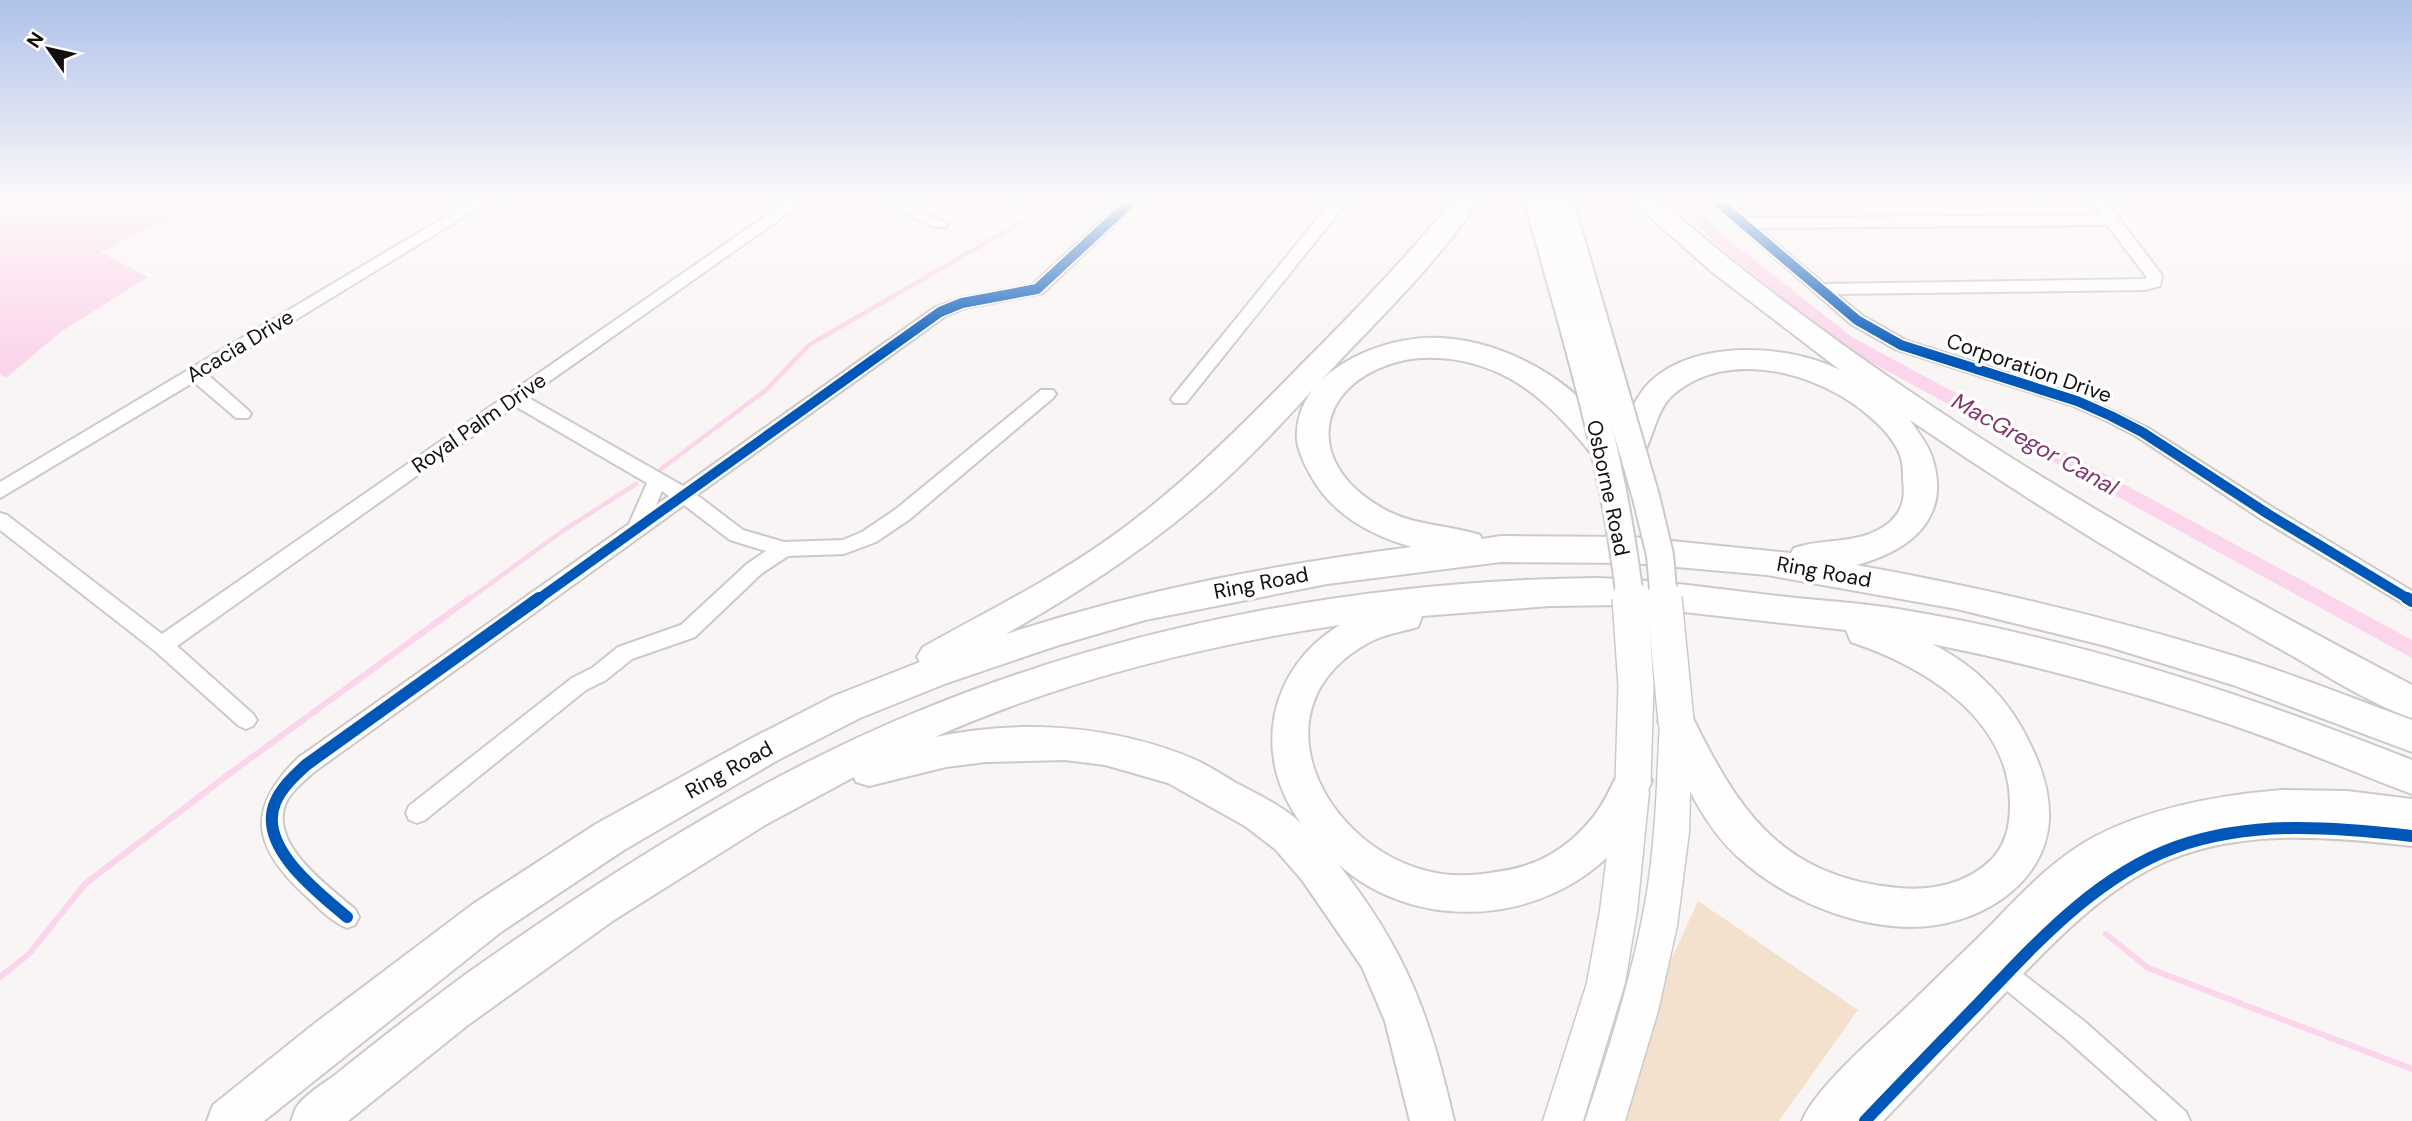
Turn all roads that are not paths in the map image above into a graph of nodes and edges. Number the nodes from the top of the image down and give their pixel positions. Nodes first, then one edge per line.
1 (393, 254) edge
2 (721, 254) edge
3 (1074, 254) edge
4 (1297, 254) edge
5 (1422, 254) edge
6 (1552, 254) edge
7 (1575, 254) edge
8 (1706, 254) edge
9 (1779, 254) edge
10 (2138, 254) edge
11 (1818, 289) junction
12 (1736, 359) joint
13 (194, 373) junction
14 (1047, 394) dead end
15 (515, 398) junction
16 (1180, 399) dead end
17 (242, 414) dead end
18 (1601, 444) junction
19 (1632, 447) junction
20 (657, 482) junction
21 (0, 491) edge
22 (685, 496) junction
23 (0, 520) edge
24 (638, 526) junction
25 (737, 535) junction
26 (784, 549) junction
27 (1501, 549) junction
28 (1767, 562) junction
29 (754, 569) junction
30 (1481, 597) junction
31 (2412, 601) edge
32 (1794, 611) junction
33 (162, 645) junction
34 (2412, 703) edge
35 (847, 706) junction
36 (246, 720) dead end
37 (1676, 721) junction
38 (2412, 736) edge
39 (2412, 777) edge
40 (1633, 781) junction
41 (774, 801) junction
42 (417, 813) dead end
43 (2412, 816) edge
44 (2412, 836) edge
45 (347, 917) dead end
46 (2006, 975) junction
47 (229, 1121) edge
48 (313, 1121) edge
49 (1432, 1121) edge
50 (1563, 1121) edge
51 (1605, 1121) edge
52 (1824, 1121) edge
53 (1866, 1121) edge
54 (2177, 1121) edge

1 - 13 street, Acacia Drive
2 - 15 street, Royal Palm Drive
3 - 22 street
4 - 16 street
5 - 35 highway
6 - 18 main road, Osborne Road, bridge
7 - 19 main road, Osborne Road, bridge
8 - 34 highway
9 - 11 street, Corporation Drive
10 - 11 street
11 - 31 street, Corporation Drive
12 - 19 highway
12 - 28 highway
13 - 17 street
13 - 21 street, Acacia Drive
14 - 26 street
15 - 20 street
15 - 33 street, Royal Palm Drive
18 - 27 highway
18 - 40 main road, Osborne Road, bridge
19 - 37 main road, Osborne Road, bridge
20 - 22 street
20 - 24 street
22 - 24 street
22 - 25 street
23 - 33 street
24 - 45 street
25 - 26 street
25 - 29 street
26 - 29 street
27 - 28 highway, Ring Road
27 - 35 highway, Ring Road
28 - 38 highway, Ring Road
29 - 42 street
30 - 32 highway, Ring Road
30 - 40 highway
30 - 41 highway, Ring Road
32 - 37 highway
32 - 39 highway, Ring Road
33 - 36 street
35 - 47 highway, Ring Road
37 - 51 main road, Osborne Road
40 - 50 main road, Osborne Road
41 - 48 highway, Ring Road
41 - 49 highway
43 - 52 highway
44 - 46 street
46 - 53 street
46 - 54 street

